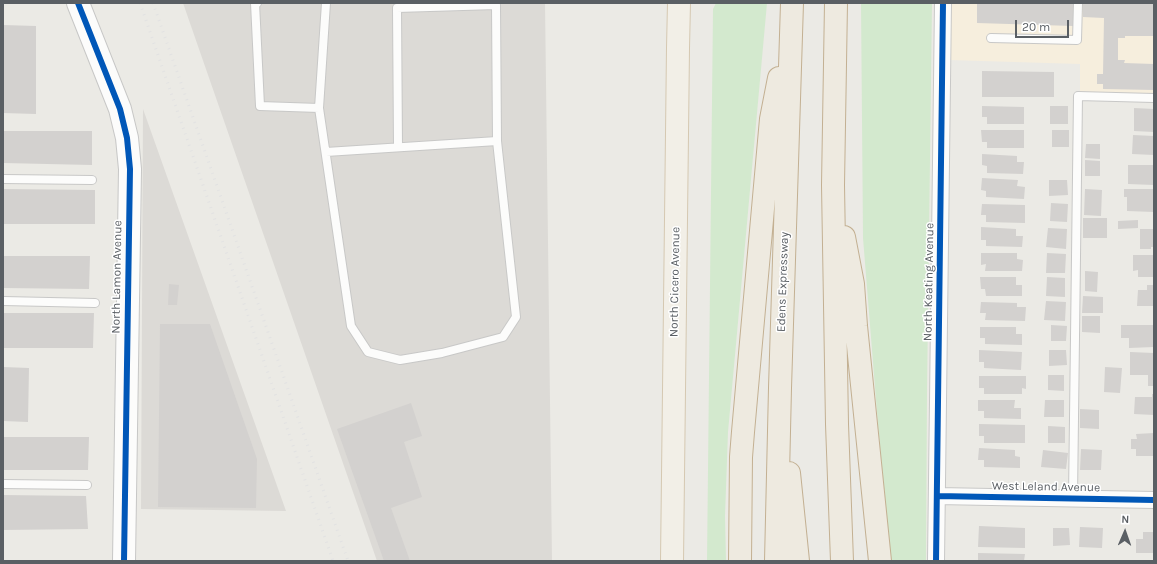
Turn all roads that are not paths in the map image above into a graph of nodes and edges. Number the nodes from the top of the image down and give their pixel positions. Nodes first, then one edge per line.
1 (78, 3) edge
2 (257, 3) edge
3 (326, 3) edge
4 (679, 3) edge
5 (836, 3) edge
6 (942, 3) edge
7 (1078, 3) edge
8 (792, 11) edge
9 (991, 38) dead end
10 (1154, 98) edge
11 (319, 108) junction
12 (497, 141) junction
13 (398, 147) junction
14 (326, 152) junction
15 (3, 179) edge
16 (92, 180) dead end
17 (833, 185) junction
18 (3, 302) edge
19 (95, 303) dead end
20 (780, 388) junction
21 (3, 484) edge
22 (86, 485) dead end
23 (937, 496) junction
24 (1073, 498) junction
25 (1154, 500) edge
26 (124, 561) edge
27 (672, 561) edge
28 (740, 561) edge
29 (776, 561) edge
30 (798, 561) edge
31 (842, 561) edge
32 (880, 561) edge
33 (936, 561) edge

1 - 26 street, North Lamon Avenue
2 - 11 lane
3 - 11 lane
4 - 27 main road, North Cicero Avenue
5 - 17 highway
6 - 23 street, North Keating Avenue
7 - 9 lane
8 - 20 highway, Edens Expressway
8 - 28 highway
10 - 24 lane
11 - 14 lane
12 - 13 lane
12 - 13 lane
12 - 14 lane
13 - 14 lane
15 - 16 lane
17 - 31 highway
17 - 32 highway
18 - 19 lane
20 - 29 highway, Edens Expressway
20 - 30 highway
21 - 22 lane
23 - 24 street, West Leland Avenue
23 - 33 street, North Keating Avenue
24 - 25 street, West Leland Avenue

